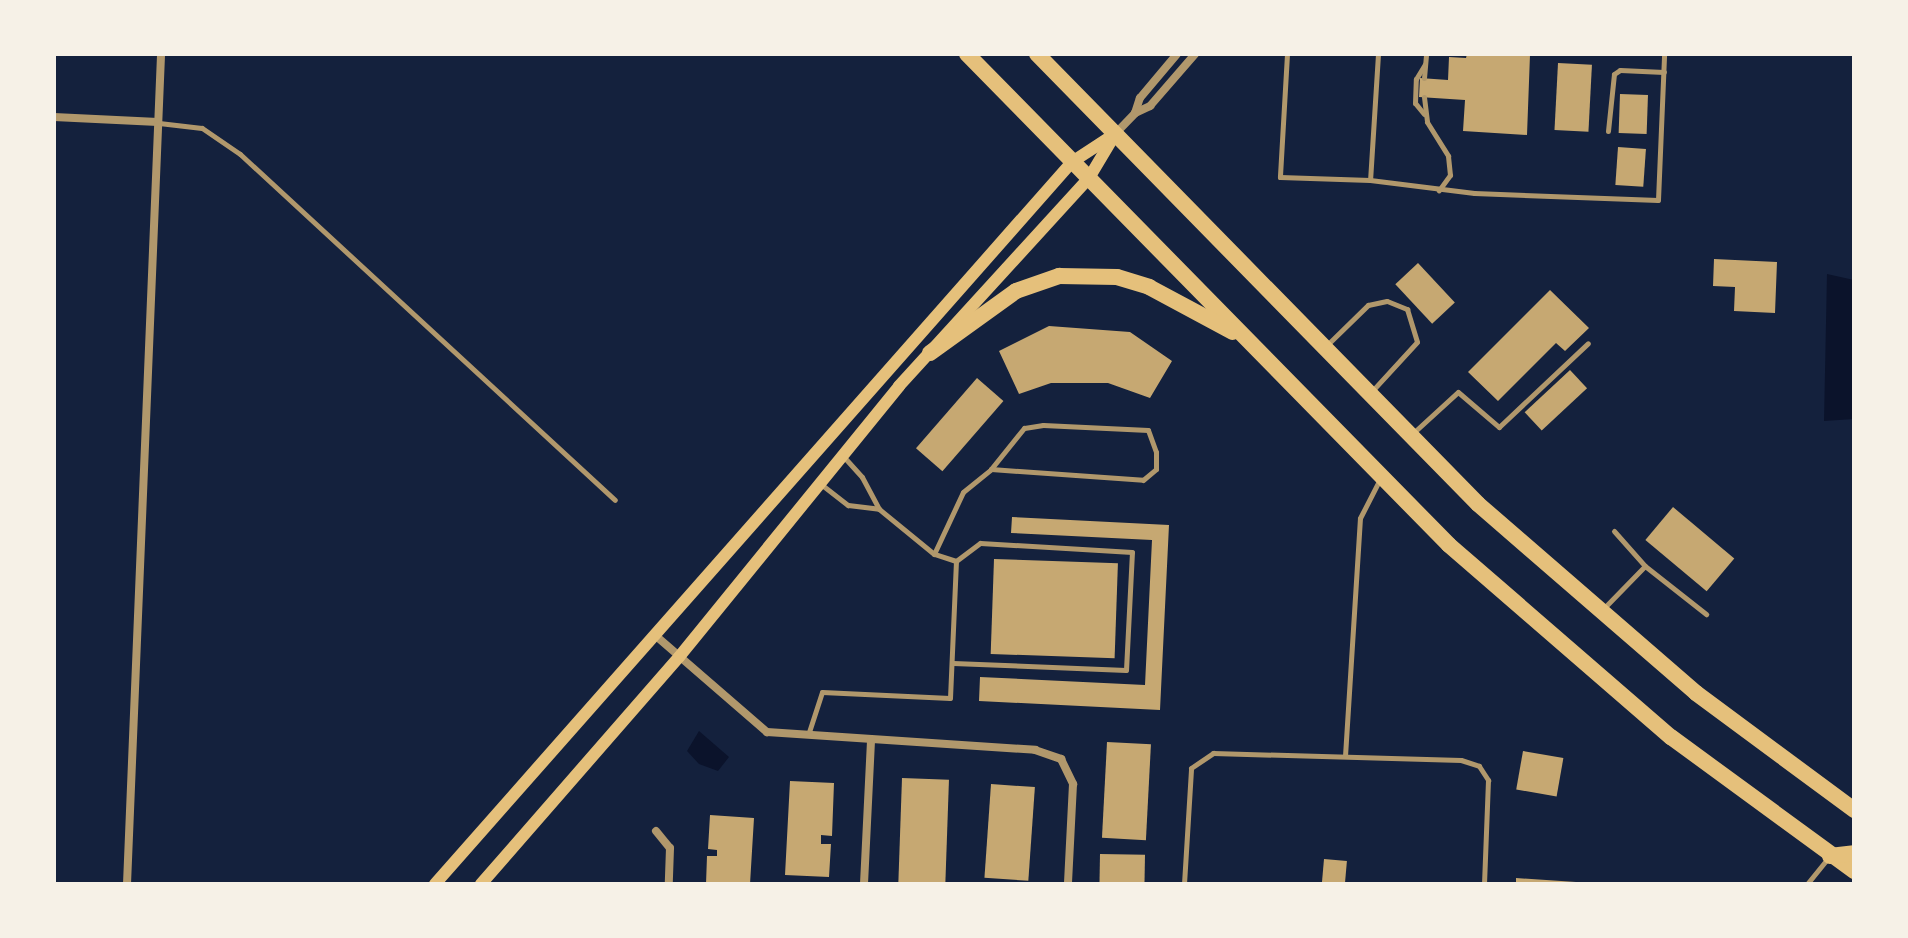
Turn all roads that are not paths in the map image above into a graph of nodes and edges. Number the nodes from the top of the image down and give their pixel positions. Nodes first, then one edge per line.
1 (161, 54) edge
2 (967, 54) edge
3 (1037, 54) edge
4 (1177, 54) edge
5 (1195, 54) edge
6 (1287, 54) edge
7 (1378, 54) edge
8 (1426, 54) edge
9 (1664, 54) edge
10 (1425, 64) junction
11 (1664, 72) junction
12 (1424, 78) dead end
13 (1424, 97) dead end
14 (1135, 113) junction
15 (1425, 115) junction
16 (54, 117) edge
17 (158, 122) junction
18 (1608, 131) dead end
19 (1115, 134) junction
20 (1072, 162) junction
21 (1089, 178) junction
22 (1370, 180) junction
23 (1438, 191) junction
24 (1250, 341) junction
25 (1588, 343) dead end
26 (1324, 348) junction
27 (930, 353) junction
28 (1369, 394) junction
29 (1410, 436) junction
30 (841, 455) junction
31 (991, 469) junction
32 (1381, 477) junction
33 (818, 482) junction
34 (615, 500) dead end
35 (879, 509) junction
36 (1614, 531) dead end
37 (934, 554) junction
38 (956, 561) junction
39 (1645, 566) junction
40 (1599, 613) junction
41 (1706, 614) dead end
42 (656, 636) junction
43 (679, 657) junction
44 (953, 663) junction
45 (808, 735) junction
46 (871, 740) junction
47 (1345, 756) junction
48 (1854, 810) edge
49 (656, 831) dead end
50 (1854, 853) edge
51 (1830, 856) junction
52 (1854, 871) edge
53 (127, 884) edge
54 (435, 884) edge
55 (481, 884) edge
56 (669, 884) edge
57 (864, 884) edge
58 (1068, 884) edge
59 (1184, 884) edge
60 (1484, 884) edge
61 (1807, 884) edge

1 - 17 street
2 - 20 highway
3 - 19 highway
4 - 14 street
5 - 14 street
6 - 22 lane
7 - 22 lane
8 - 10 lane
9 - 11 lane
10 - 12 lane
10 - 15 lane
11 - 18 lane
11 - 23 lane
13 - 15 lane
14 - 19 street
15 - 23 lane
16 - 17 street
17 - 34 lane
17 - 53 street
19 - 20 main road
19 - 21 main road
19 - 26 highway
20 - 21 highway
20 - 42 main road
21 - 24 highway
21 - 27 main road
22 - 23 lane
24 - 27 highway
24 - 32 highway
25 - 29 lane
26 - 28 highway
26 - 28 lane
27 - 30 main road
28 - 29 highway
29 - 40 highway
30 - 33 main road
30 - 35 lane
31 - 31 lane
31 - 37 lane
32 - 47 lane
32 - 51 highway
33 - 35 lane
33 - 43 main road
35 - 37 lane
36 - 39 lane
37 - 38 lane
38 - 44 lane
38 - 44 lane
39 - 40 lane
39 - 41 lane
40 - 48 highway
42 - 43 street
42 - 54 main road
43 - 45 street
43 - 55 main road
44 - 45 lane
45 - 46 street
46 - 57 street
46 - 58 street
47 - 59 lane
47 - 60 lane
49 - 56 street
50 - 51 highway
51 - 52 highway
51 - 61 lane

